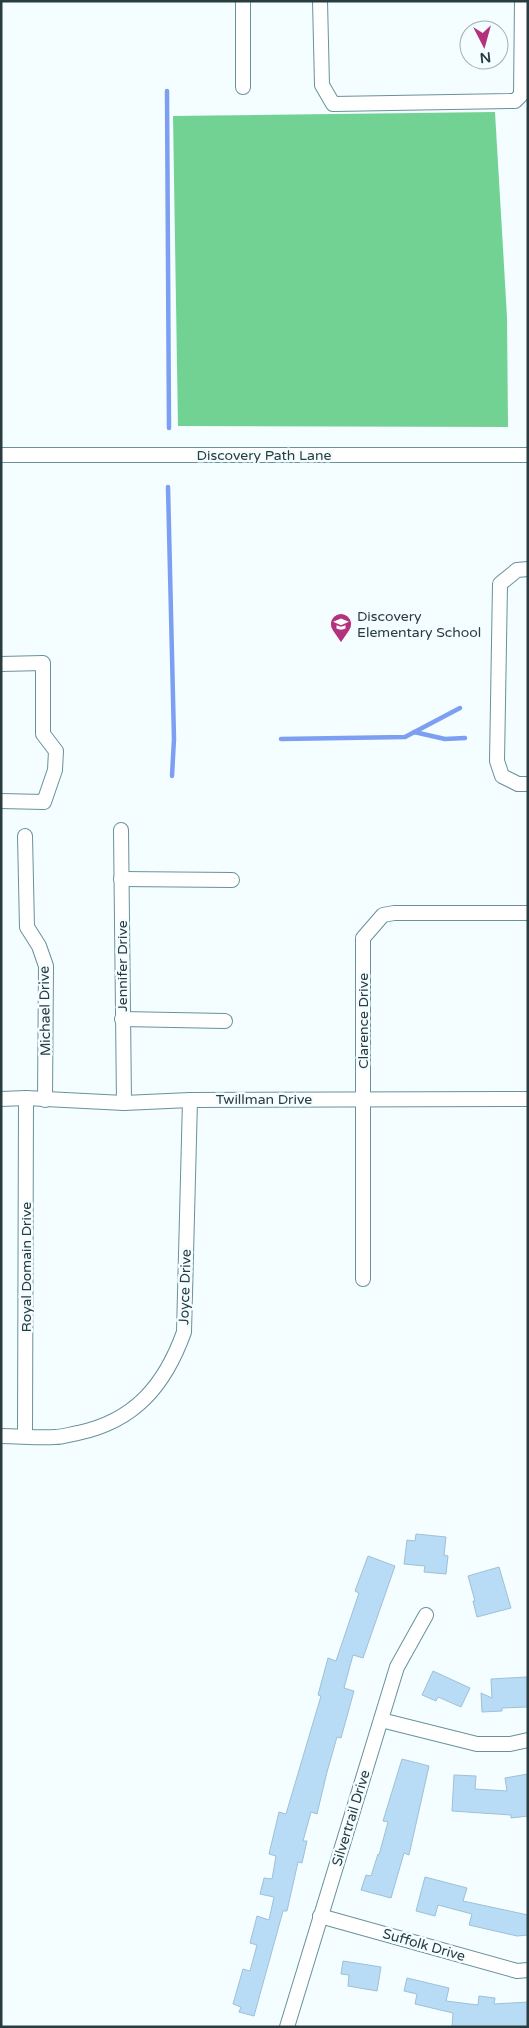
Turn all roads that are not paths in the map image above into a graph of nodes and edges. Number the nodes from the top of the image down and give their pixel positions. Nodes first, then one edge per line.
1 (243, 1) edge
2 (320, 1) edge
3 (522, 1) edge
4 (243, 87) dead end
5 (1, 455) edge
6 (528, 455) edge
7 (528, 569) edge
8 (1, 664) edge
9 (528, 784) edge
10 (1, 801) edge
11 (121, 830) dead end
12 (25, 836) dead end
13 (122, 878) junction
14 (232, 880) dead end
15 (528, 913) edge
16 (122, 1019) junction
17 (225, 1021) dead end
18 (26, 1098) junction
19 (363, 1098) junction
20 (1, 1099) edge
21 (528, 1099) edge
22 (45, 1100) junction
23 (190, 1100) junction
24 (124, 1103) junction
25 (363, 1279) dead end
26 (1, 1436) edge
27 (25, 1436) junction
28 (426, 1615) dead end
29 (381, 1720) junction
30 (528, 1740) edge
31 (320, 1916) junction
32 (528, 1970) edge
33 (287, 2027) edge

1 - 4 street
2 - 3 street
5 - 6 street, Discovery Path Lane
7 - 9 street
8 - 10 street
11 - 13 street, Jennifer Drive
12 - 22 street, Michael Drive
13 - 14 street
13 - 16 street, Jennifer Drive
15 - 19 street, Clarence Drive
16 - 17 street
16 - 24 street, Jennifer Drive
18 - 20 street, Twillman Drive
18 - 22 street, Twillman Drive
18 - 27 street, Royal Domain Drive
19 - 21 street, Twillman Drive
19 - 23 street, Twillman Drive
19 - 25 street, Clarence Drive
22 - 24 street, Twillman Drive
23 - 24 street, Twillman Drive
23 - 27 street, Joyce Drive
26 - 27 street, Joyce Drive
28 - 29 street, Silvertrail Drive
29 - 30 street
29 - 31 street, Silvertrail Drive
31 - 32 street, Suffolk Drive
31 - 33 street, Silvertrail Drive

